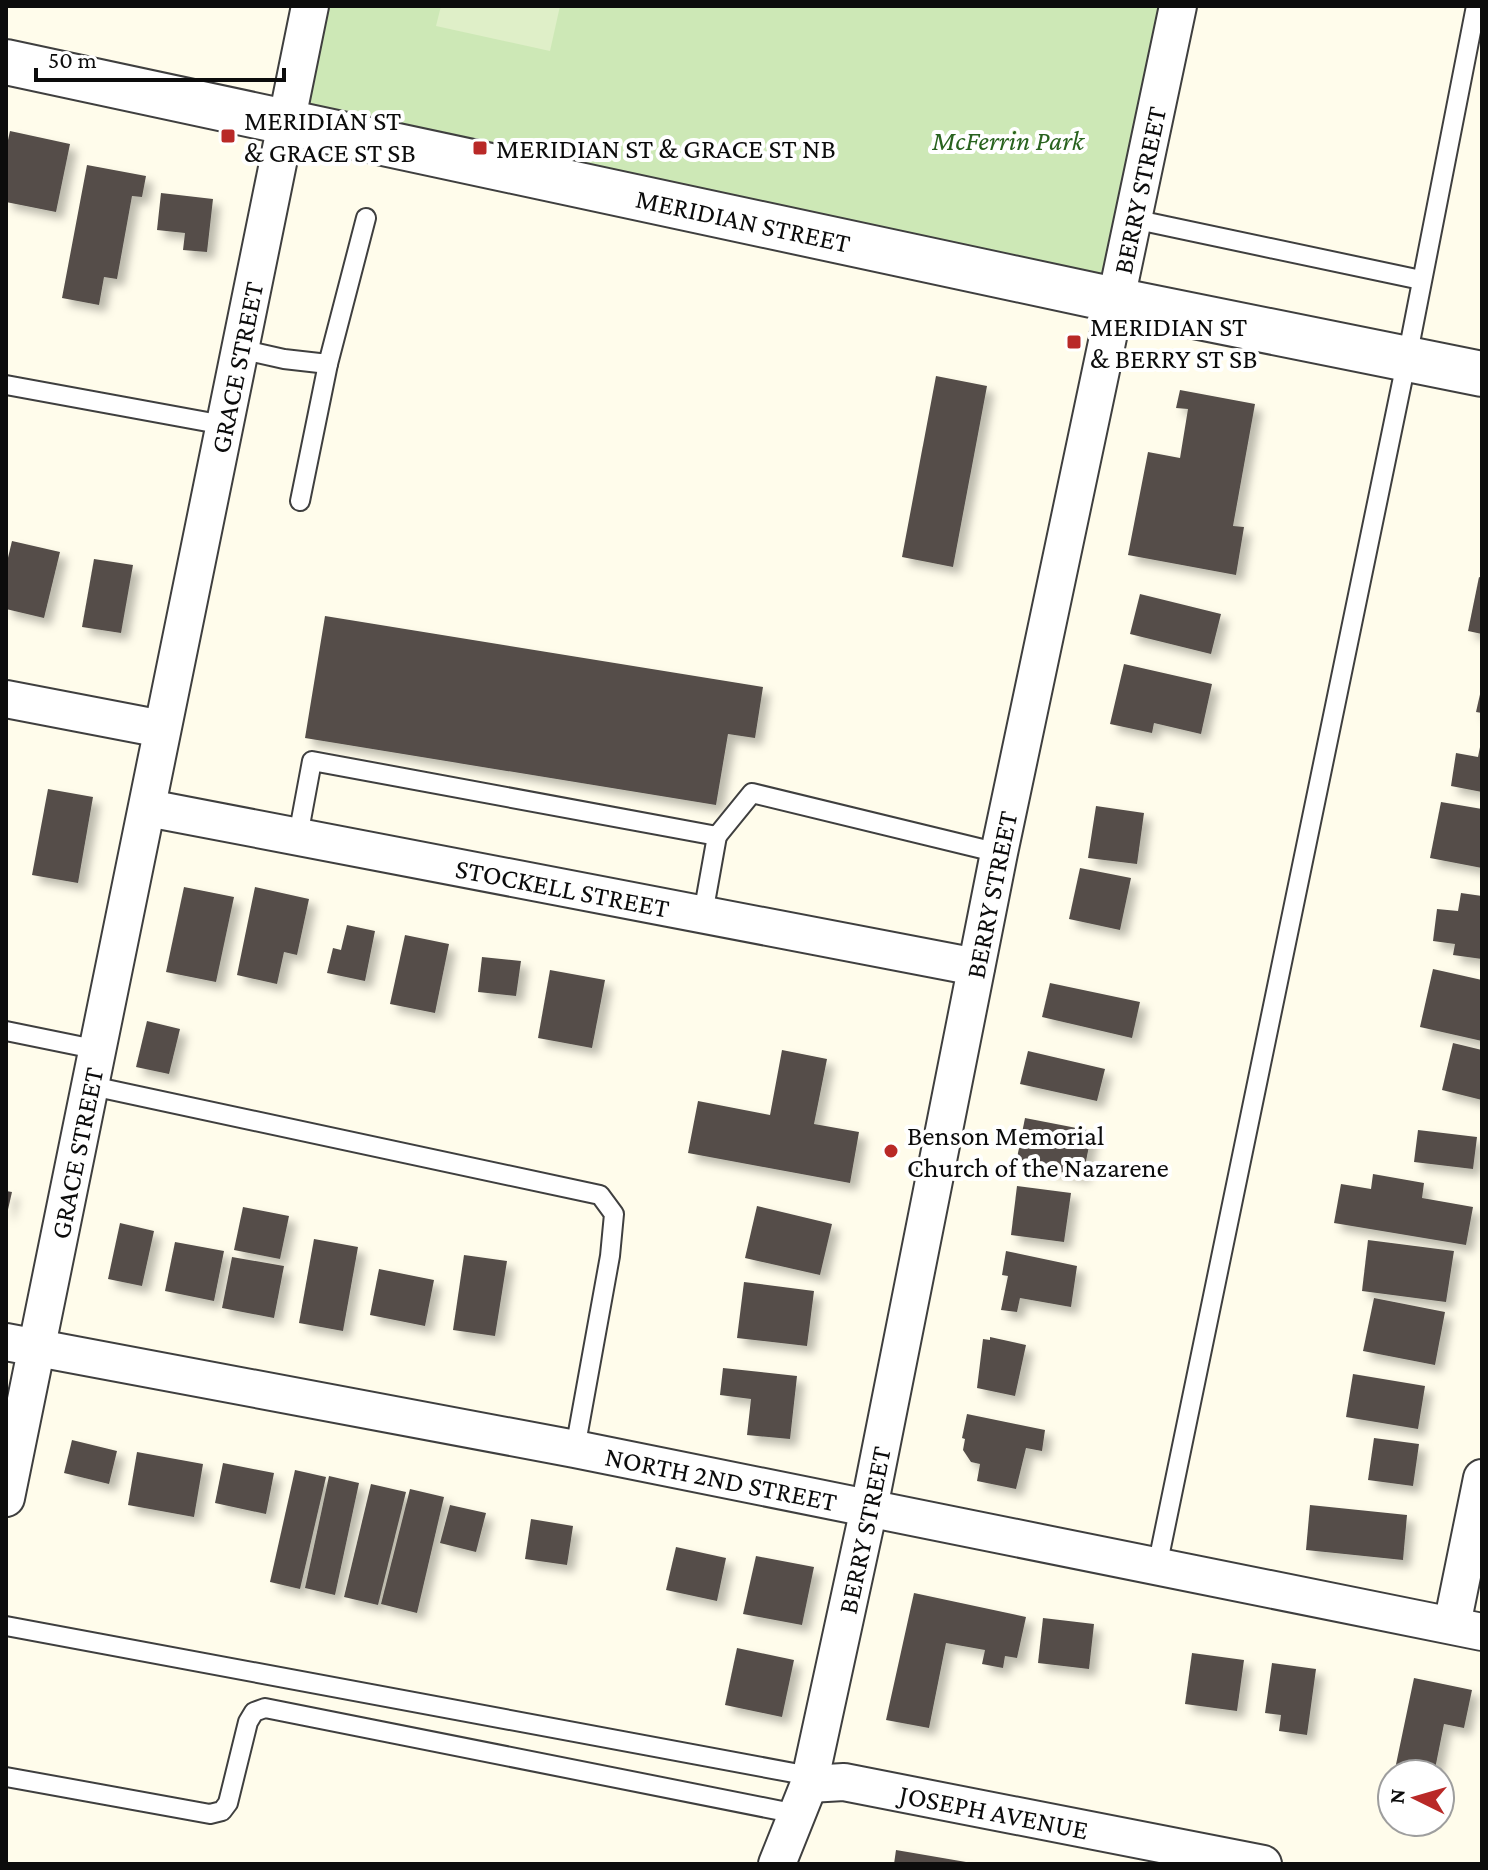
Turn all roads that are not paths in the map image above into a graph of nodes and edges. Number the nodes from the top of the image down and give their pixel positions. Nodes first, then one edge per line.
1 (310, 6) edge
2 (1178, 6) edge
3 (1476, 6) edge
4 (6, 62) edge
5 (285, 122) junction
6 (366, 218) dead end
7 (1133, 219) junction
8 (1421, 280) junction
9 (1115, 300) junction
10 (239, 349) junction
11 (1407, 358) junction
12 (328, 364) junction
13 (1482, 374) edge
14 (6, 385) edge
15 (224, 425) junction
16 (300, 501) dead end
17 (6, 699) edge
18 (162, 729) junction
19 (148, 808) junction
20 (298, 836) junction
21 (717, 836) junction
22 (999, 853) junction
23 (703, 914) junction
24 (976, 967) junction
25 (6, 1031) edge
26 (99, 1050) junction
27 (92, 1086) junction
28 (21, 1345) edge
29 (575, 1449) junction
30 (1482, 1478) edge
31 (6, 1498) edge
32 (869, 1508) junction
33 (1157, 1567) junction
34 (6, 1626) edge
35 (1467, 1629) edge
36 (6, 1777) edge
37 (805, 1791) junction
38 (777, 1864) edge
39 (1263, 1864) edge

1 - 5 street, GRACE STREET
2 - 7 street, BERRY STREET
3 - 8 lane
4 - 5 street, MERIDIAN STREET
5 - 9 street, MERIDIAN STREET
5 - 10 street, GRACE STREET
6 - 12 lane
7 - 8 lane
7 - 9 street, BERRY STREET
8 - 11 lane
9 - 11 street, MERIDIAN STREET
9 - 22 street, BERRY STREET
10 - 12 lane
10 - 15 street, GRACE STREET
11 - 13 street, MERIDIAN STREET
11 - 33 lane
12 - 16 lane
14 - 15 lane
15 - 18 street, GRACE STREET
17 - 18 street
18 - 19 street, GRACE STREET
19 - 20 street, STOCKELL STREET
19 - 26 street, GRACE STREET
20 - 21 lane
20 - 23 street, STOCKELL STREET
21 - 22 lane
21 - 23 lane
22 - 24 street, BERRY STREET
23 - 24 street, STOCKELL STREET
24 - 32 street, BERRY STREET
25 - 26 lane
26 - 27 street, GRACE STREET
27 - 28 street, GRACE STREET
27 - 29 lane
28 - 29 street, NORTH 2ND STREET
28 - 31 street, GRACE STREET
29 - 32 street, NORTH 2ND STREET
30 - 35 street
32 - 33 street, NORTH 2ND STREET
32 - 37 street, BERRY STREET
33 - 35 street, NORTH 2ND STREET
34 - 37 lane
36 - 37 lane
37 - 38 street
37 - 39 street, JOSEPH AVENUE

